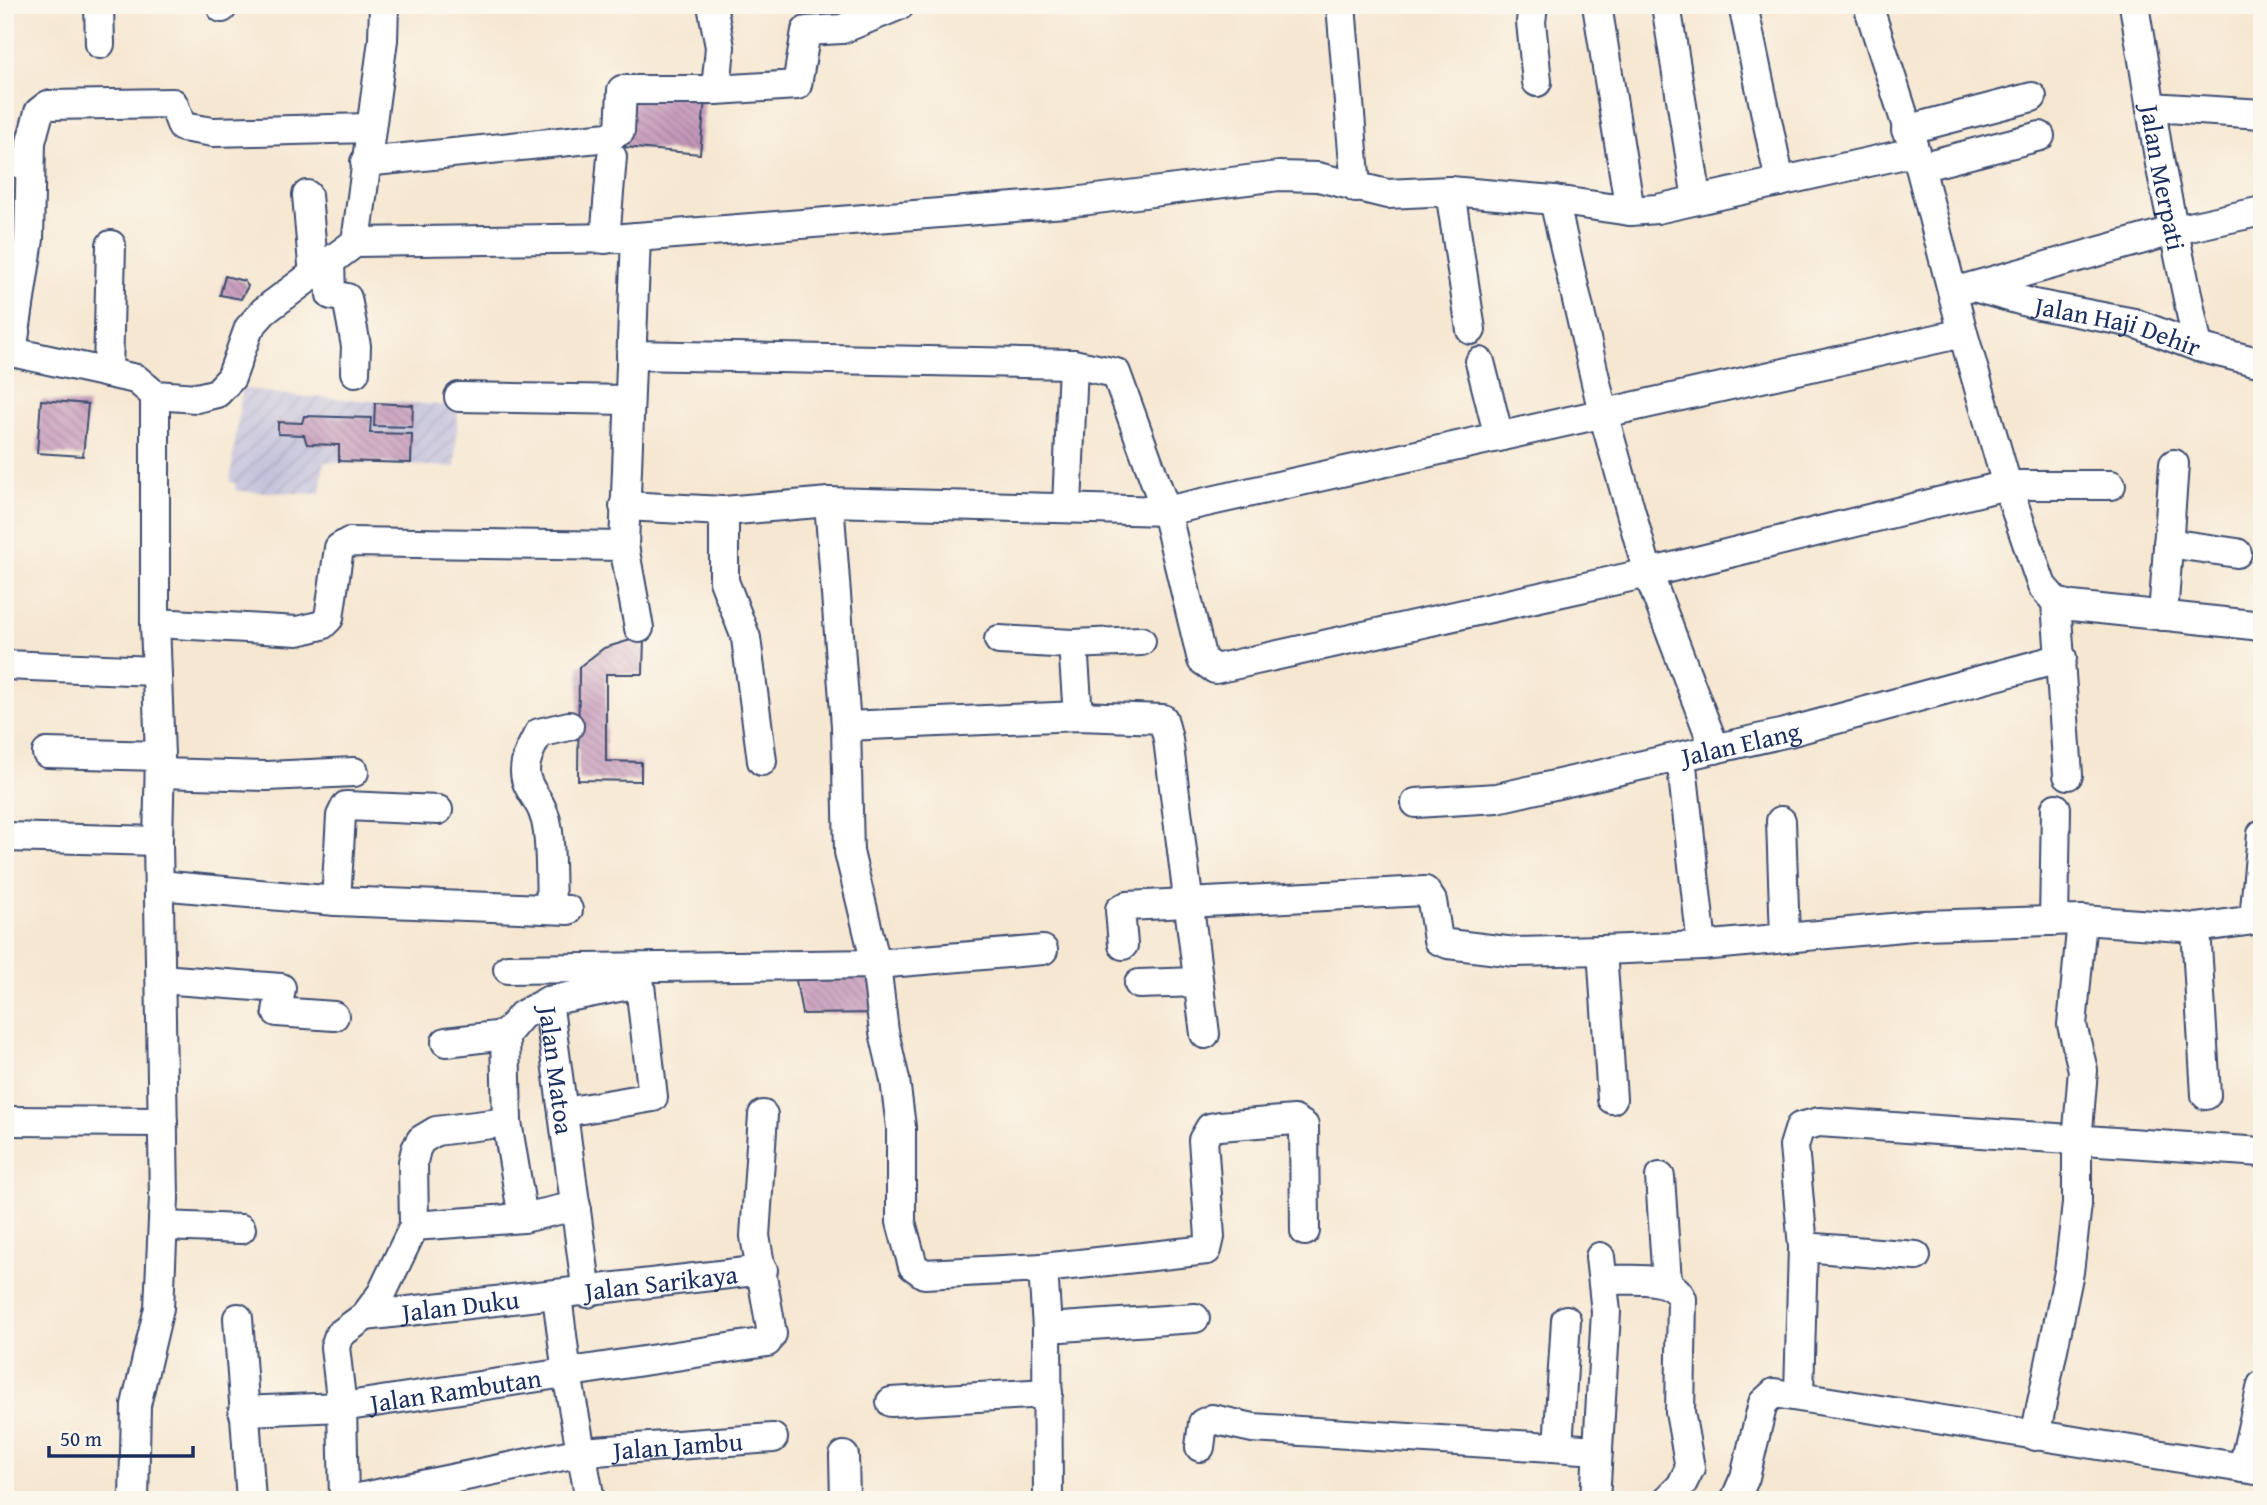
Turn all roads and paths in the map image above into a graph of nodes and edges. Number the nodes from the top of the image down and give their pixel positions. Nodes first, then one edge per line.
1 (99, 5) edge
2 (384, 5) edge
3 (712, 5) edge
4 (900, 5) edge
5 (1341, 5) edge
6 (1533, 5) edge
7 (1597, 5) edge
8 (1666, 5) edge
9 (1743, 5) edge
10 (2134, 5) edge
11 (1872, 6) edge
12 (100, 44) dead end
13 (1537, 82) dead end
14 (716, 90) junction
15 (2032, 97) dead end
16 (2151, 107) junction
17 (2262, 114) edge
18 (369, 128) junction
19 (2040, 136) dead end
20 (1913, 150) junction
21 (612, 157) dead end
22 (365, 162) junction
23 (18, 163) edge
24 (1780, 182) junction
25 (1356, 188) junction
26 (1450, 191) junction
27 (307, 195) dead end
28 (1697, 199) junction
29 (1554, 200) junction
30 (1630, 211) junction
31 (2262, 211) edge
32 (2176, 230) junction
33 (636, 237) junction
34 (605, 239) junction
35 (356, 242) junction
36 (111, 245) dead end
37 (322, 269) junction
38 (1964, 290) junction
39 (1471, 330) dead end
40 (1963, 333) junction
41 (2198, 348) junction
42 (9, 354) edge
43 (631, 355) junction
44 (1480, 362) dead end
45 (2262, 363) edge
46 (1073, 364) junction
47 (355, 372) dead end
48 (108, 373) junction
49 (155, 396) junction
50 (458, 397) dead end
51 (628, 400) junction
52 (1602, 413) junction
53 (1499, 437) junction
54 (2174, 464) dead end
55 (2007, 485) junction
56 (2111, 485) dead end
57 (829, 502) junction
58 (624, 506) junction
59 (1067, 507) junction
60 (724, 511) junction
61 (1166, 511) junction
62 (2168, 543) junction
63 (624, 546) junction
64 (2237, 553) dead end
65 (1648, 573) junction
66 (2056, 602) junction
67 (2163, 616) junction
68 (155, 623) junction
69 (2262, 626) edge
70 (639, 628) dead end
71 (999, 639) dead end
72 (1141, 641) dead end
73 (1073, 644) junction
74 (2062, 658) junction
75 (5, 666) edge
76 (155, 671) junction
77 (1078, 716) junction
78 (569, 726) dead end
79 (846, 726) junction
80 (1715, 749) junction
81 (47, 753) dead end
82 (1681, 757) junction
83 (762, 761) dead end
84 (160, 765) junction
85 (354, 772) dead end
86 (2067, 775) dead end
87 (1416, 803) dead end
88 (2056, 808) dead end
89 (438, 810) dead end
90 (1781, 821) dead end
91 (2262, 834) edge
92 (5, 837) edge
93 (158, 841) junction
94 (159, 885) junction
95 (336, 901) junction
96 (1188, 902) junction
97 (2082, 920) junction
98 (2054, 921) junction
99 (2258, 922) edge
100 (2196, 928) junction
101 (1785, 938) junction
102 (1123, 945) dead end
103 (1702, 946) junction
104 (1043, 950) dead end
105 (1602, 950) junction
106 (876, 964) junction
107 (508, 969) dead end
108 (161, 979) junction
109 (1198, 982) junction
110 (1139, 984) dead end
111 (553, 1000) junction
112 (334, 1016) dead end
113 (1205, 1034) dead end
114 (505, 1035) junction
115 (446, 1042) dead end
116 (2206, 1095) dead end
117 (1612, 1099) dead end
118 (565, 1112) junction
119 (763, 1115) dead end
120 (5, 1121) edge
121 (163, 1122) junction
122 (507, 1122) junction
123 (2077, 1142) junction
124 (2262, 1152) edge
125 (1660, 1177) dead end
126 (576, 1206) junction
127 (523, 1218) junction
128 (163, 1226) junction
129 (414, 1226) junction
130 (241, 1229) dead end
131 (1305, 1231) dead end
132 (1803, 1247) junction
133 (1916, 1256) dead end
134 (1043, 1268) junction
135 (763, 1270) junction
136 (1667, 1282) junction
137 (587, 1293) junction
138 (557, 1296) junction
139 (365, 1316) junction
140 (238, 1318) dead end
141 (1195, 1318) dead end
142 (1566, 1320) dead end
143 (1047, 1328) junction
144 (567, 1374) junction
145 (2262, 1385) edge
146 (1048, 1394) junction
147 (1799, 1394) junction
148 (891, 1402) dead end
149 (342, 1407) junction
150 (243, 1411) junction
151 (2035, 1436) junction
152 (773, 1438) dead end
153 (1200, 1447) dead end
154 (1558, 1447) junction
155 (1598, 1450) junction
156 (582, 1452) junction
157 (844, 1456) dead end
158 (2252, 1469) edge
159 (852, 1499) edge
160 (134, 1500) edge
161 (251, 1500) edge
162 (347, 1500) edge
163 (590, 1500) edge
164 (1048, 1500) edge
165 (1595, 1500) edge
166 (1667, 1500) edge
167 (1735, 1500) edge

1 - 12 street
2 - 18 street
3 - 14 street
4 - 14 street
5 - 25 street
6 - 13 street
7 - 30 street
8 - 28 street
9 - 24 street
10 - 16 street, Jalan Merpati
11 - 20 street
14 - 22 street
15 - 20 street
16 - 17 street
16 - 32 street, Jalan Merpati
18 - 22 street
18 - 23 street
19 - 20 street
20 - 24 street
20 - 38 street
21 - 34 street
22 - 35 street
23 - 42 street
24 - 28 street
25 - 26 street
25 - 33 street
26 - 29 street
26 - 39 street
27 - 37 street
28 - 30 street
29 - 30 street
29 - 52 street
31 - 32 street
32 - 38 street
32 - 41 street, Jalan Merpati
33 - 34 street
33 - 43 street
34 - 35 street
35 - 37 street
36 - 48 street
37 - 47 street
37 - 49 street
38 - 40 street
38 - 41 street, Jalan Haji Dehir
40 - 52 street
40 - 55 street
41 - 45 street, Jalan Haji Dehir
42 - 48 street
43 - 46 street
43 - 51 street
44 - 53 street
46 - 59 street
46 - 61 street
48 - 49 street
49 - 68 street
50 - 51 street
51 - 58 street
52 - 53 street
52 - 65 street
53 - 61 street
54 - 62 street
55 - 56 street
55 - 65 street
55 - 66 street
57 - 59 street
57 - 60 street
57 - 79 street
58 - 60 street
58 - 63 street
59 - 61 street
60 - 83 street
61 - 65 street
62 - 64 street
62 - 67 street
63 - 68 street
63 - 70 street
65 - 80 street
66 - 67 street
66 - 74 street
67 - 69 street
68 - 76 street
71 - 73 street
72 - 73 street
73 - 77 street
74 - 80 street, Jalan Elang
74 - 86 street
75 - 76 street
76 - 84 street
77 - 79 street
77 - 96 street
78 - 95 street
79 - 106 street
80 - 82 street, Jalan Elang
81 - 84 street
82 - 87 street, Jalan Elang
82 - 103 street
84 - 85 street
84 - 93 street
88 - 98 street
89 - 95 street
90 - 101 street
91 - 99 street
92 - 93 street
93 - 94 street
94 - 95 street
94 - 108 street
96 - 102 street
96 - 105 street
96 - 109 street
97 - 98 street
97 - 100 street
97 - 123 street
98 - 101 street
99 - 100 street
100 - 116 street
101 - 103 street
103 - 105 street
104 - 106 street
105 - 117 street
106 - 107 street
106 - 134 street
108 - 112 street
108 - 121 street
109 - 110 street
109 - 113 street
111 - 114 street, Jalan Matoa
111 - 118 street, Jalan Matoa
111 - 118 street
114 - 115 street
114 - 122 street, Jalan Matoa
118 - 126 street, Jalan Matoa
119 - 135 street, Jalan Rambutan
120 - 121 street
121 - 128 street
122 - 127 street, Jalan Matoa
122 - 129 street
123 - 124 street
123 - 132 street
123 - 151 street
125 - 136 street
126 - 127 street
126 - 137 street, Jalan Matoa
127 - 129 street
128 - 130 street
128 - 160 street
129 - 139 street
131 - 134 street
132 - 133 street
132 - 147 street
134 - 143 street
135 - 137 street, Jalan Sarikaya
135 - 144 street, Jalan Rambutan
136 - 155 street
136 - 166 street
137 - 138 street, Jalan Sarikaya
138 - 139 street, Jalan Duku
138 - 144 street
139 - 149 street
140 - 150 street
141 - 143 street
142 - 154 street
143 - 146 street
144 - 149 street, Jalan Rambutan
144 - 156 street
145 - 158 street
146 - 148 street
146 - 164 street
147 - 151 street
147 - 167 street
149 - 150 street, Jalan Rambutan
149 - 162 street
150 - 161 street
151 - 158 street
152 - 156 street, Jalan Jambu
153 - 154 street
154 - 155 street
155 - 165 street
156 - 162 street, Jalan Jambu
156 - 163 street
157 - 159 street

